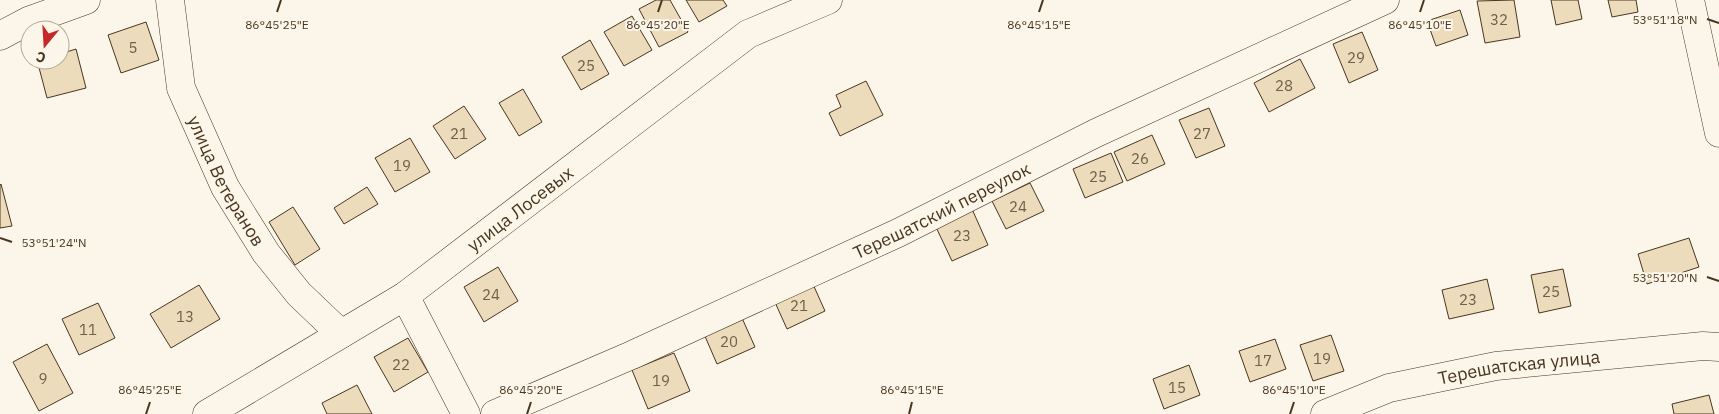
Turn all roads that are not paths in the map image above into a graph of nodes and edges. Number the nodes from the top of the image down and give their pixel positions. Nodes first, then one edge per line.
1 (86, 0) edge
2 (170, 0) edge
3 (828, 0) edge
4 (1385, 0) edge
5 (1690, 0) edge
6 (0, 36) edge
7 (1719, 133) edge
8 (405, 296) junction
9 (341, 334) junction
10 (1719, 347) edge
11 (207, 414) edge
12 (466, 414) edge
13 (495, 414) edge
14 (1325, 414) edge

1 - 6 street
2 - 9 street, улица Ветеранов
3 - 8 street, улица Лосевых
4 - 13 street, Терешатский переулок
5 - 7 street
8 - 9 street, улица Лосевых
8 - 12 street
9 - 11 street, улица Лосевых
10 - 14 street, Терешатская улица

